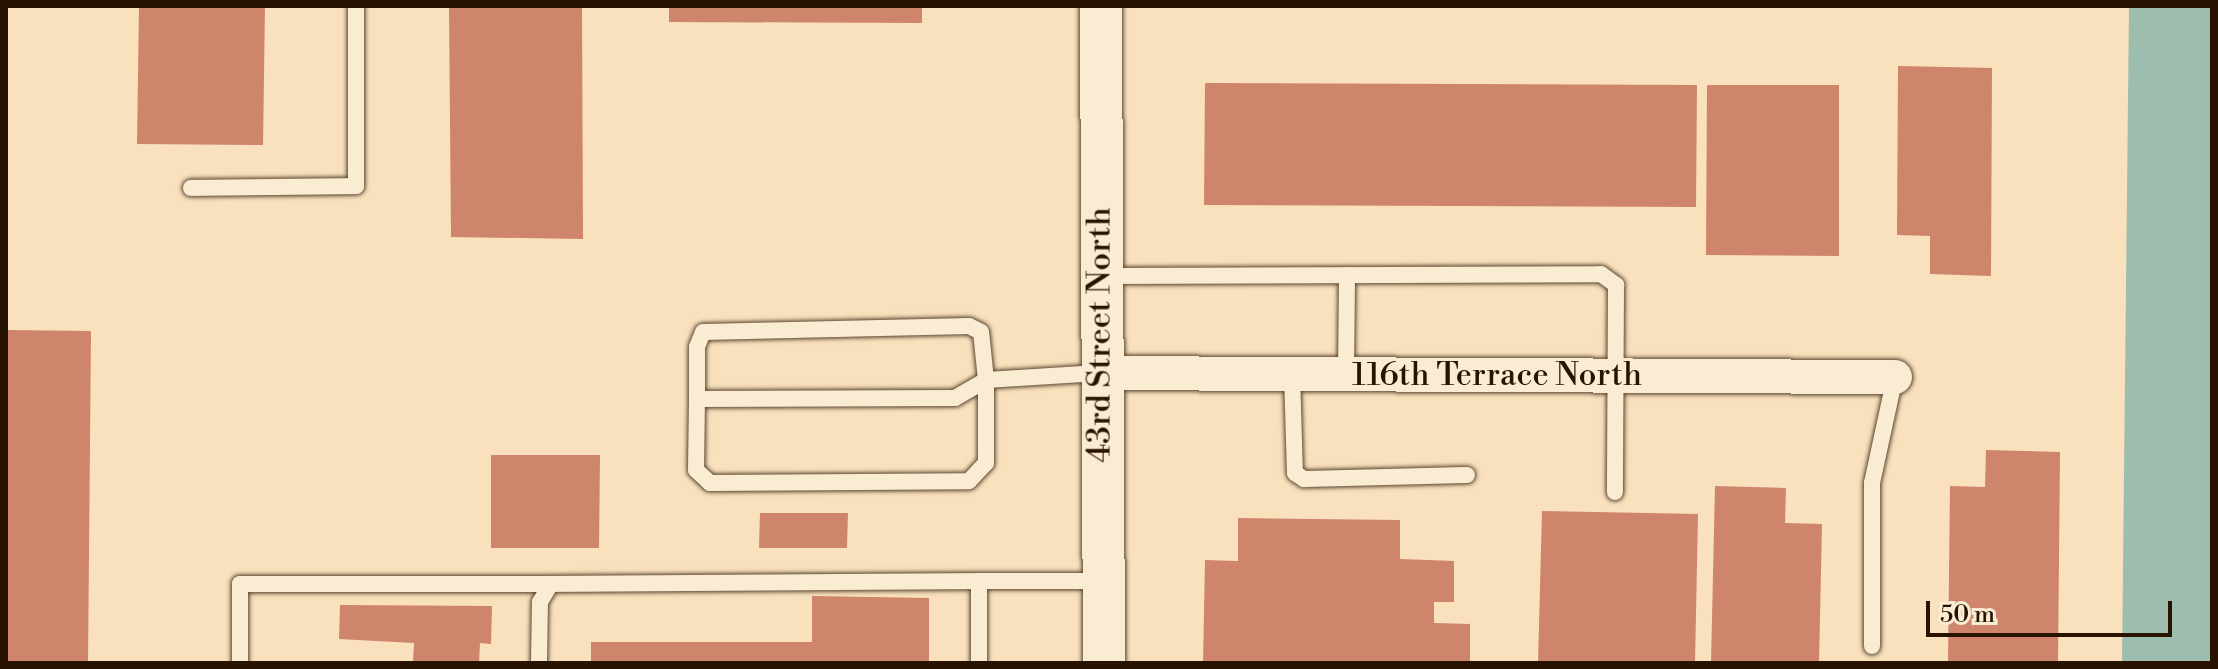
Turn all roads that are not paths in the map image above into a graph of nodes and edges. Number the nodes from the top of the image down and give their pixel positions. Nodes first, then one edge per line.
1 (356, 6) edge
2 (1101, 6) edge
3 (191, 188) dead end
4 (1347, 275) junction
5 (1099, 276) junction
6 (1099, 373) junction
7 (1292, 374) junction
8 (1346, 374) junction
9 (1615, 376) junction
10 (1895, 377) joint
11 (986, 380) junction
12 (697, 399) junction
13 (1467, 475) dead end
14 (1615, 492) dead end
15 (979, 581) junction
16 (1102, 581) junction
17 (551, 584) junction
18 (1872, 646) dead end
19 (240, 663) edge
20 (539, 663) edge
21 (979, 663) edge
22 (1104, 663) edge

1 - 3 lane
2 - 5 street, 43rd Street North
4 - 5 lane
4 - 8 lane
4 - 9 lane
5 - 6 street, 43rd Street North
6 - 7 street, 116th Terrace North
6 - 11 lane
6 - 16 street, 43rd Street North
7 - 8 street, 116th Terrace North
7 - 13 lane
8 - 9 street, 116th Terrace North
9 - 10 street, 116th Terrace North
9 - 14 lane
10 - 18 lane
11 - 12 lane
11 - 12 lane
11 - 12 lane
15 - 16 lane
15 - 17 lane
15 - 21 lane
16 - 22 street, 43rd Street North
17 - 19 lane
17 - 20 lane

